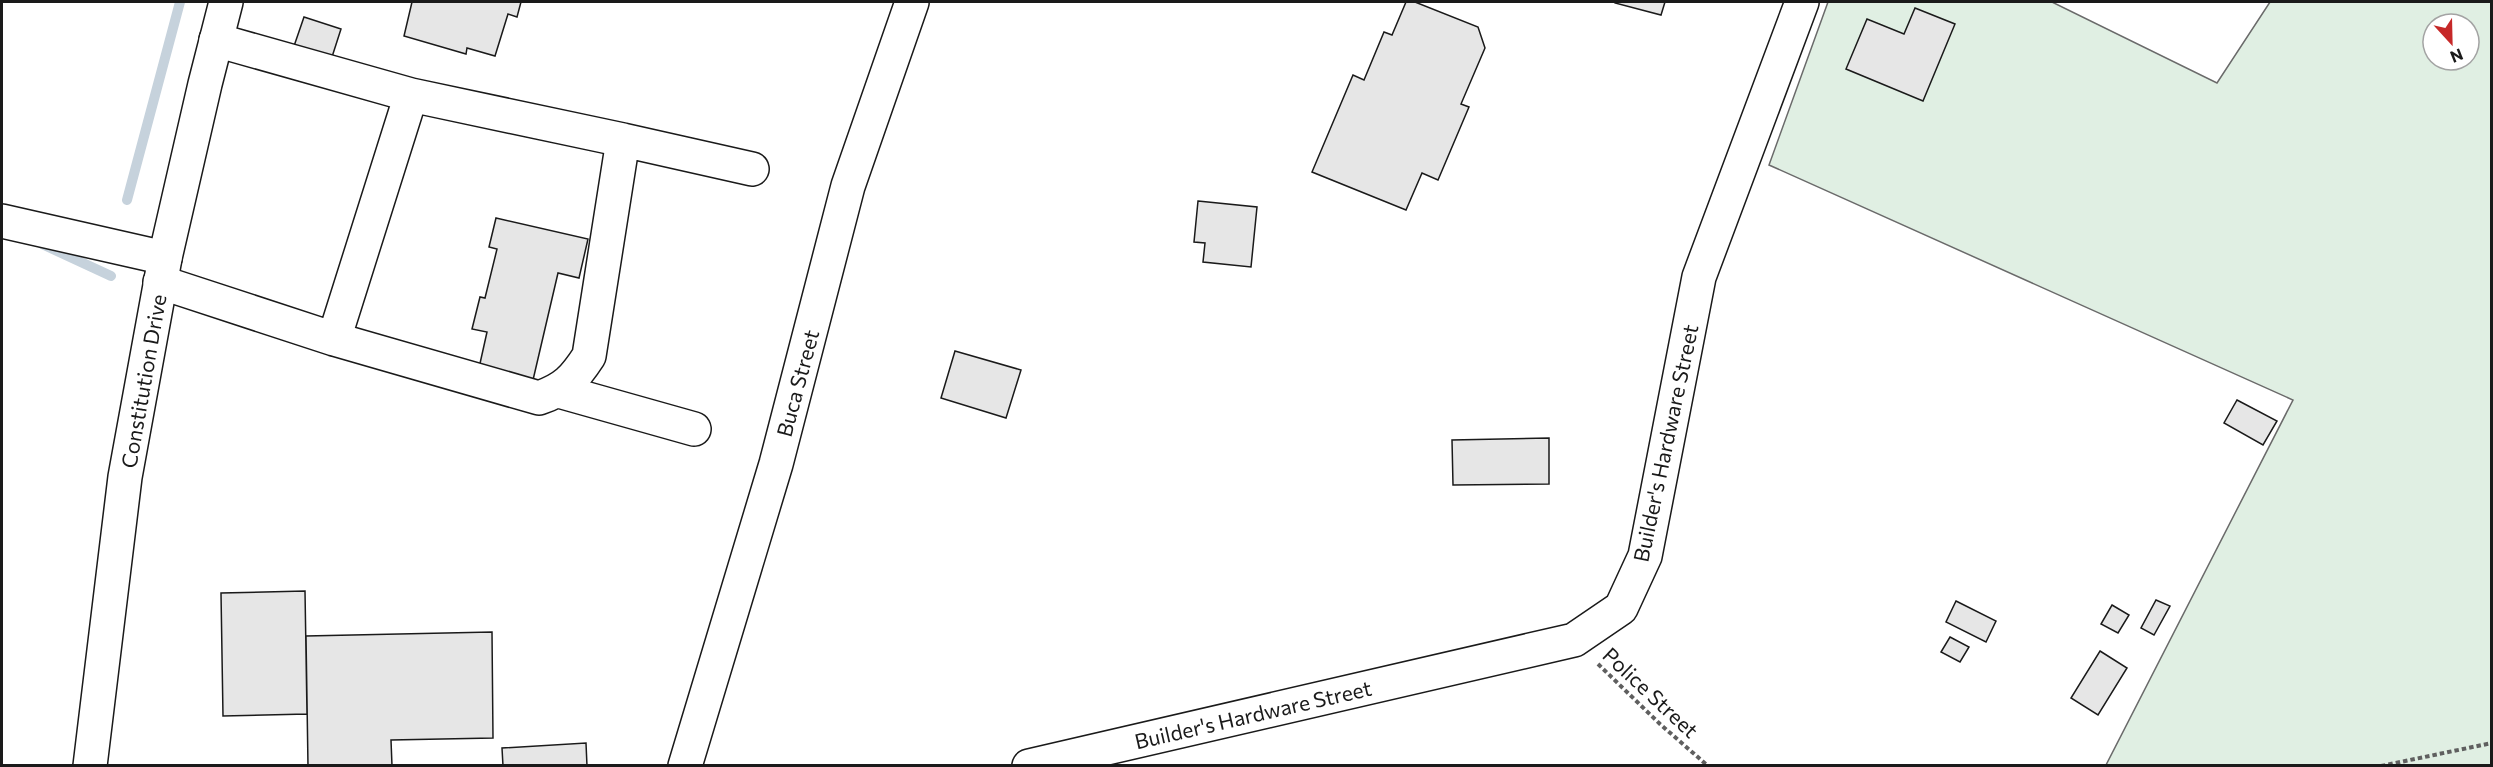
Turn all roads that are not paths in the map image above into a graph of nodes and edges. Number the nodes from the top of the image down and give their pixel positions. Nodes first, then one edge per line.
1 (226, 2) edge
2 (912, 2) edge
3 (1802, 2) edge
4 (216, 40) junction
5 (411, 95) junction
6 (623, 140) junction
7 (752, 169) dead end
8 (2, 221) edge
9 (163, 270) junction
10 (334, 339) junction
11 (559, 391) junction
12 (694, 429) dead end
13 (90, 765) edge
14 (685, 765) edge
15 (1029, 765) edge

1 - 4 street, Constitution Drive
2 - 14 street, Buca Street
3 - 15 street, Builder's Hardware Street
4 - 5 street
4 - 9 street, Constitution Drive
5 - 6 street
5 - 10 street
6 - 7 street
6 - 11 street
8 - 9 street
9 - 10 street
9 - 13 street, Constitution Drive
10 - 11 street
11 - 12 street

